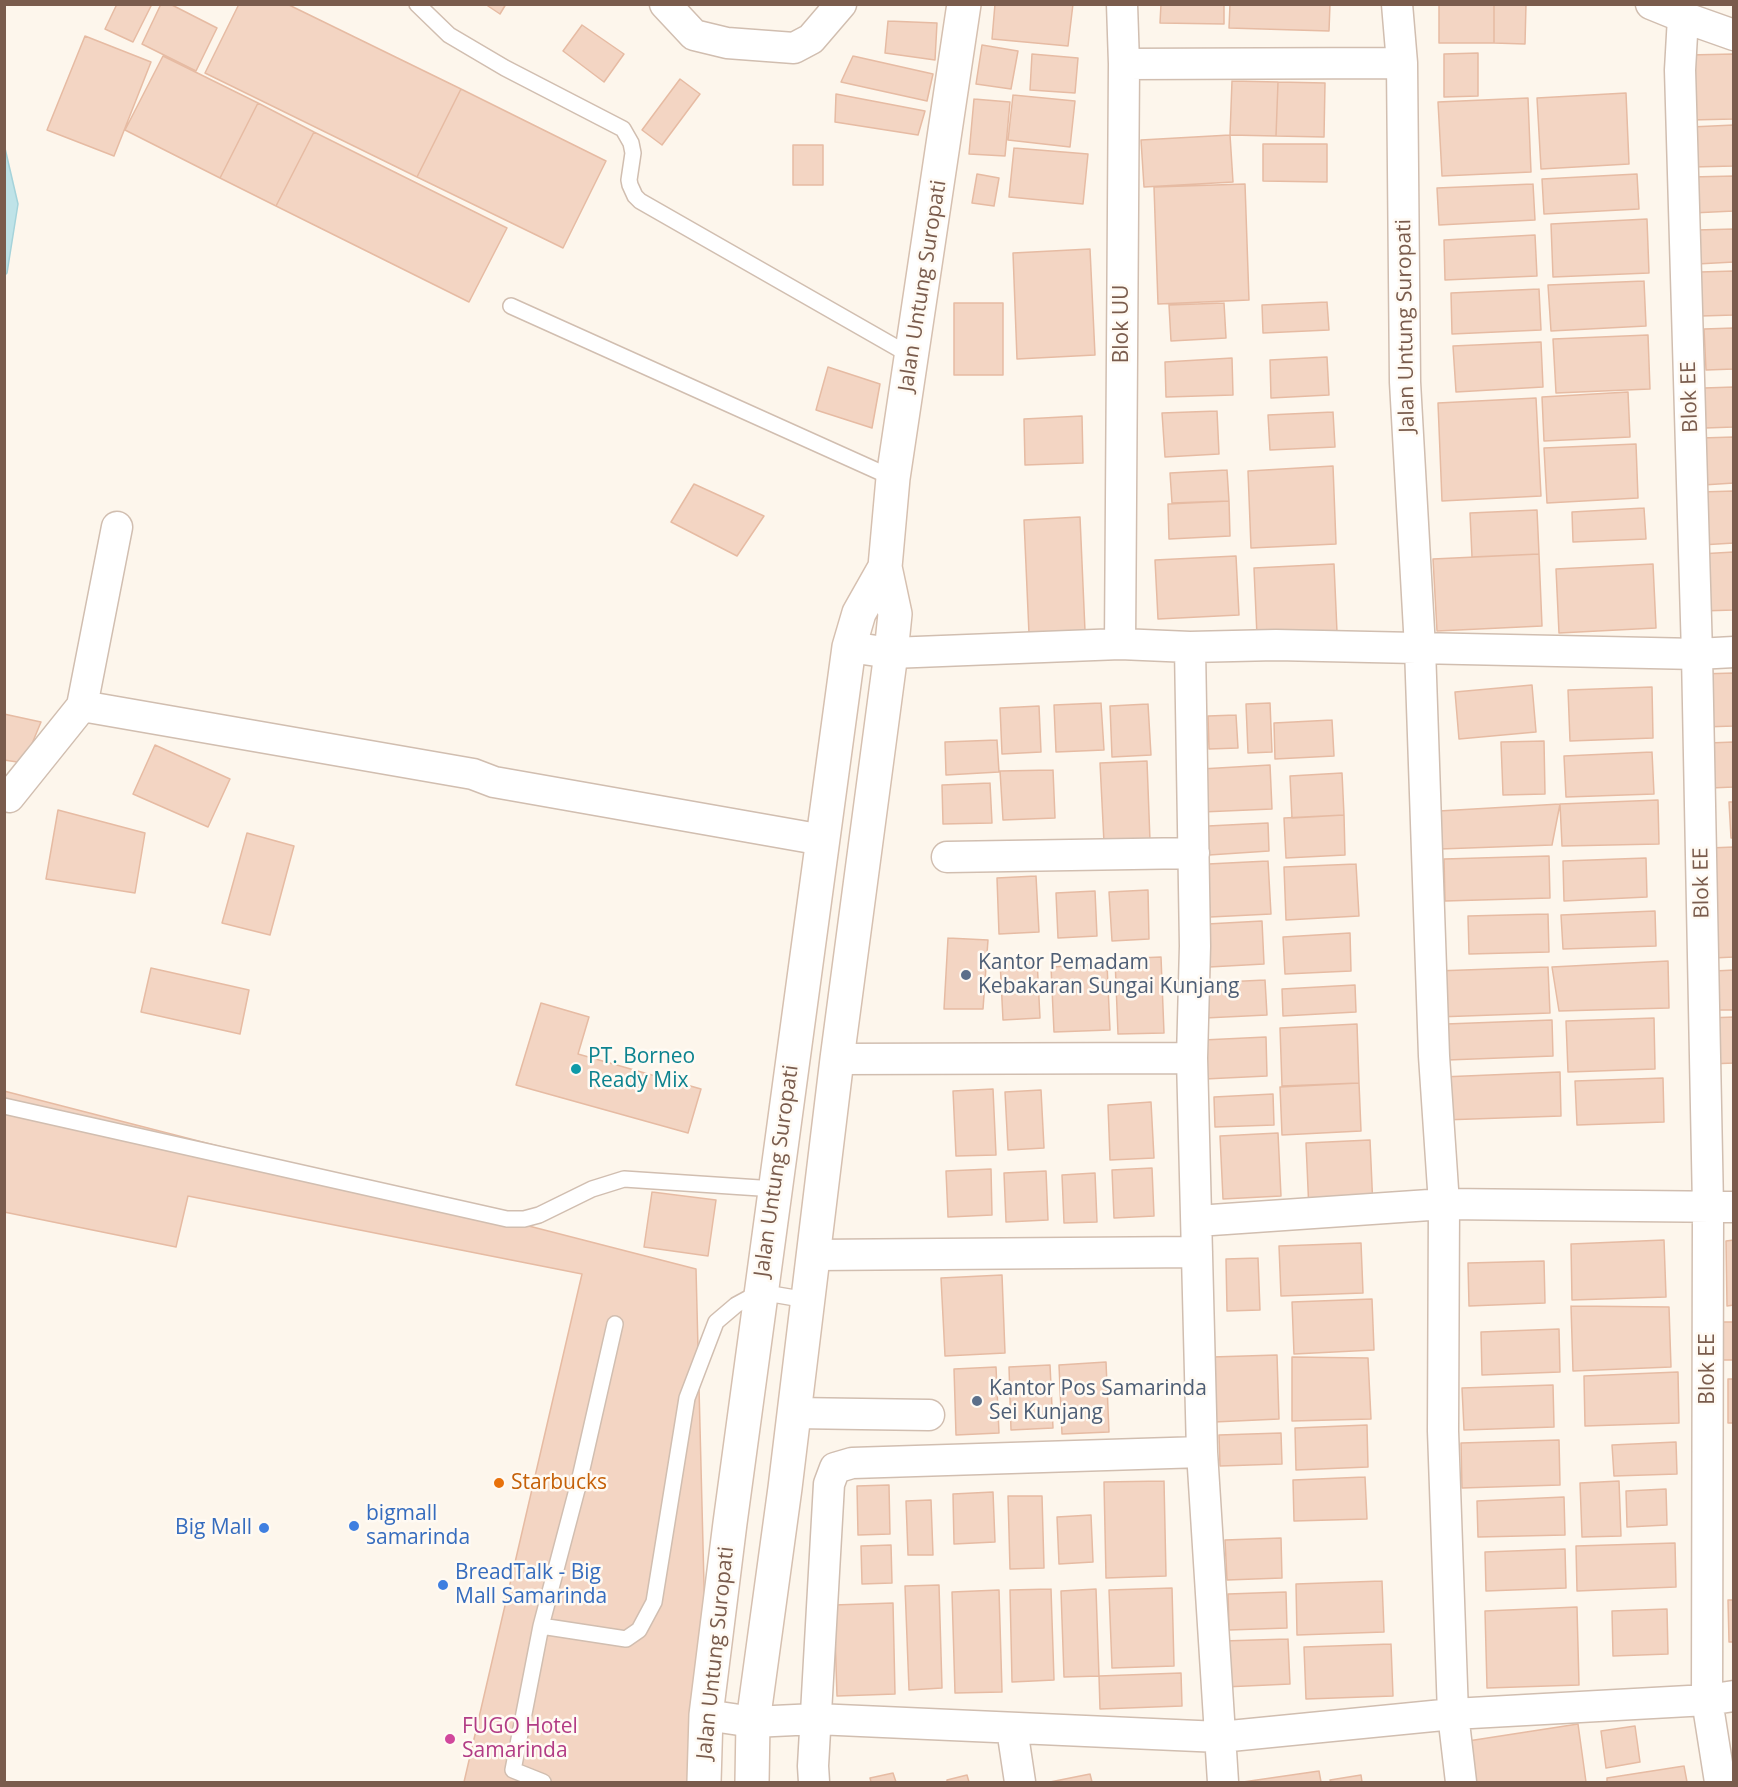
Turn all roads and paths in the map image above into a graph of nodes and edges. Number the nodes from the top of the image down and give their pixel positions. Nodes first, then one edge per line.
1 (417, 4) edge
2 (665, 4) edge
3 (842, 4) edge
4 (964, 4) edge
5 (1122, 4) edge
6 (1397, 4) edge
7 (1651, 4) edge
8 (1683, 17) junction
9 (1734, 35) edge
10 (1402, 63) junction
11 (1124, 64) junction
12 (511, 306) dead end
13 (912, 357) junction
14 (893, 478) junction
15 (117, 527) dead end
16 (885, 567) junction
17 (1120, 644) junction
18 (849, 647) junction
19 (1190, 647) junction
20 (1420, 648) junction
21 (1734, 652) edge
22 (891, 653) junction
23 (1697, 654) junction
24 (82, 706) junction
25 (9, 797) dead end
26 (823, 840) junction
27 (1194, 853) junction
28 (947, 857) dead end
29 (1192, 1058) junction
30 (837, 1059) junction
31 (4, 1106) edge
32 (775, 1189) junction
33 (1444, 1204) junction
34 (1721, 1207) edge
35 (1197, 1221) junction
36 (1197, 1252) junction
37 (813, 1255) junction
38 (760, 1293) junction
39 (807, 1300) junction
40 (615, 1324) dead end
41 (794, 1413) junction
42 (928, 1415) dead end
43 (1202, 1452) junction
44 (541, 1626) junction
45 (1720, 1698) edge
46 (1453, 1714) junction
47 (706, 1715) junction
48 (816, 1719) junction
49 (753, 1722) junction
50 (1012, 1729) junction
51 (1220, 1737) junction
52 (512, 1776) edge
53 (543, 1782) edge
54 (704, 1782) edge
55 (752, 1782) edge
56 (814, 1782) edge
57 (1020, 1782) edge
58 (1223, 1782) edge
59 (1461, 1782) edge
60 (1720, 1782) edge

1 - 13 lane
2 - 3 street
4 - 13 main road, Jalan Untung Suropati
5 - 11 street, Blok UU
6 - 10 street, Jalan Untung Suropati
7 - 8 street
8 - 9 street
8 - 23 street, Blok EE
10 - 11 street
10 - 20 street, Jalan Untung Suropati
11 - 17 street, Blok UU
12 - 14 lane
13 - 14 main road, Jalan Untung Suropati
14 - 16 main road, Jalan Untung Suropati
15 - 24 street
16 - 18 main road, Jalan Untung Suropati
16 - 22 main road, Jalan Untung Suropati
17 - 19 street
17 - 22 street
18 - 22 street
18 - 26 main road, Jalan Untung Suropati
19 - 20 street
19 - 27 street
20 - 23 street
20 - 33 street, Jalan Untung Suropati
21 - 23 street
22 - 30 main road, Jalan Untung Suropati
23 - 34 street, Blok EE
24 - 25 street
24 - 26 street
26 - 32 main road, Jalan Untung Suropati
27 - 28 street
27 - 29 street
29 - 30 street
29 - 35 street
30 - 37 main road, Jalan Untung Suropati
31 - 32 lane
32 - 38 main road, Jalan Untung Suropati
33 - 34 street
33 - 35 street
33 - 46 street, Jalan Untung Suropati
34 - 45 street, Blok EE
35 - 36 street
36 - 37 street
36 - 43 street
37 - 39 main road, Jalan Untung Suropati
38 - 39 lane
38 - 44 lane
38 - 47 main road, Jalan Untung Suropati
39 - 41 main road, Jalan Untung Suropati
40 - 44 lane
41 - 42 street
41 - 49 main road, Jalan Untung Suropati
43 - 48 street
43 - 51 street
44 - 52 lane
45 - 46 street
45 - 60 street, Blok EE
46 - 51 street
46 - 59 street, Jalan Untung Suropati
47 - 49 street
47 - 54 main road, Jalan Untung Suropati
48 - 49 street
48 - 50 street
48 - 56 street
49 - 55 main road, Jalan Untung Suropati
50 - 51 street
50 - 57 street
51 - 58 street
52 - 53 lane

